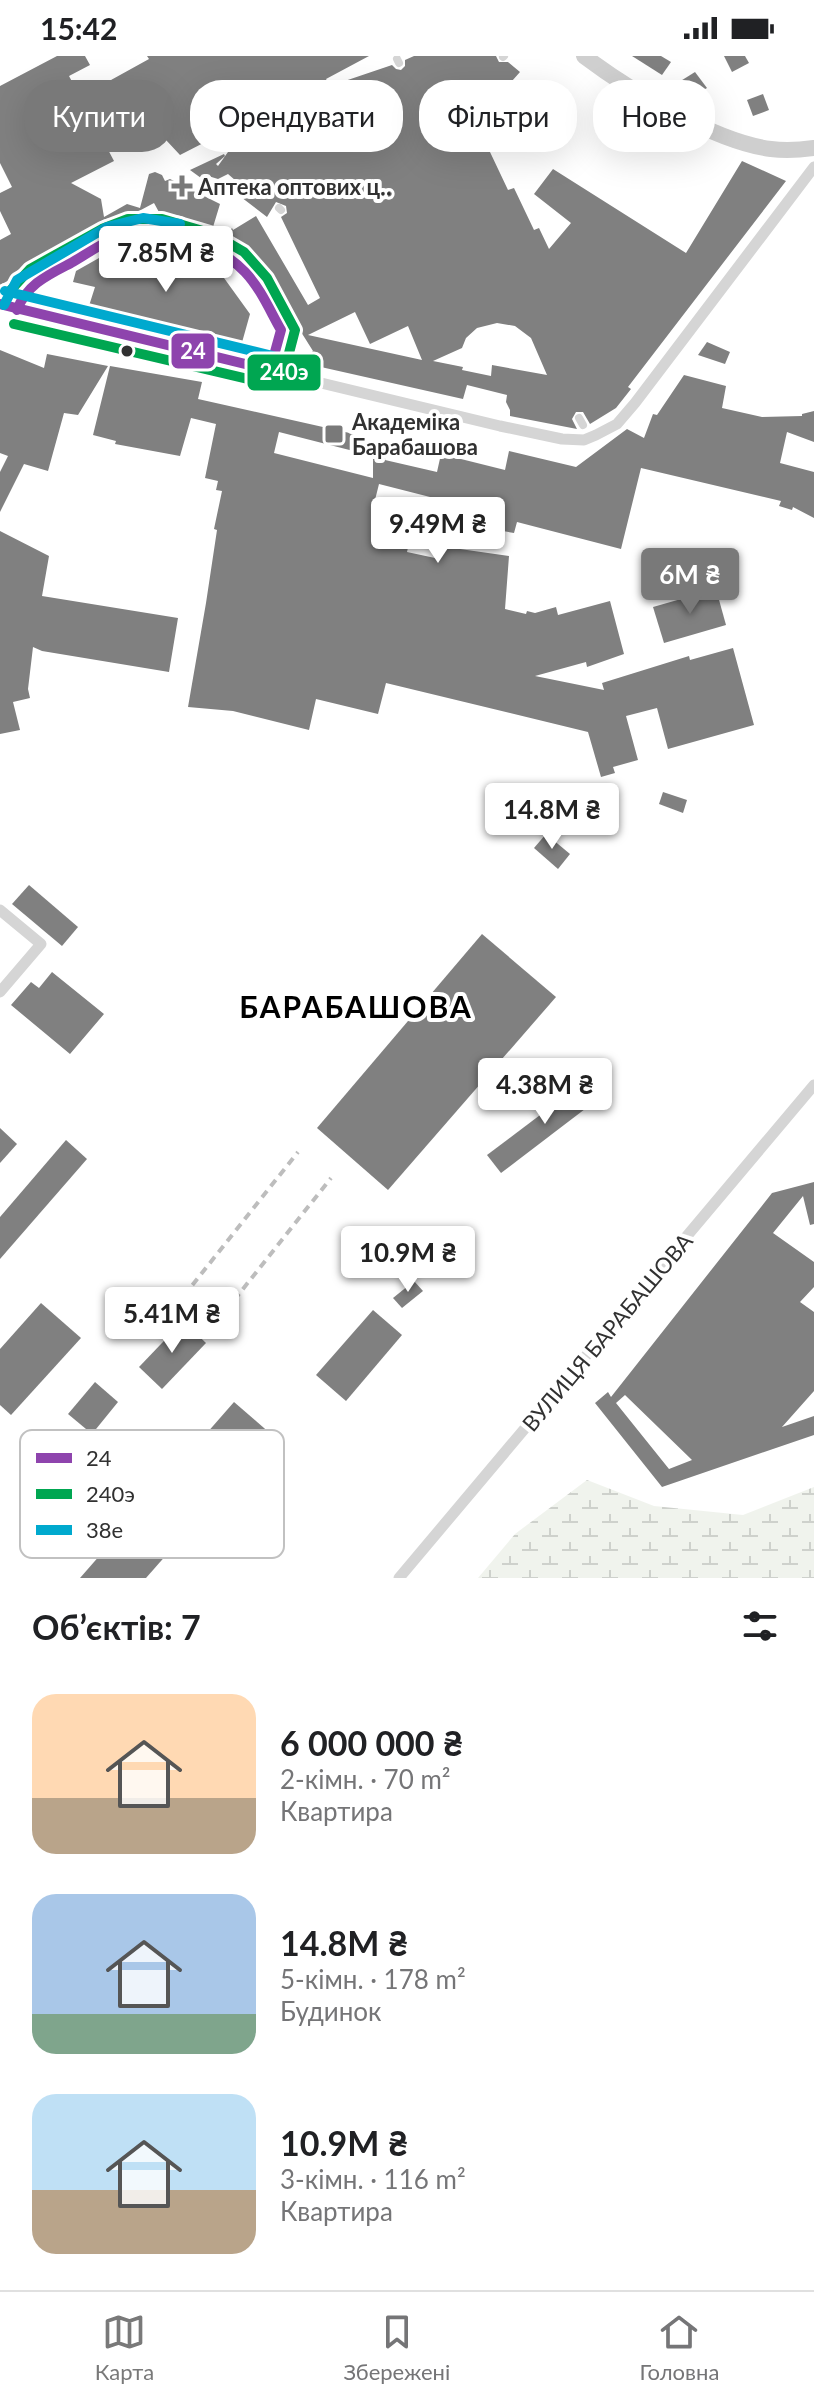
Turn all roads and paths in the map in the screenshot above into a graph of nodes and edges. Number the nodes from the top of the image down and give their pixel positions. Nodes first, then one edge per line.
1 (584, 56) edge
2 (814, 148) edge
3 (814, 167) edge
4 (0, 304) edge
5 (17, 310) junction
6 (270, 370) junction
7 (0, 910) edge
8 (0, 992) edge
9 (814, 1085) edge
10 (399, 1578) edge

1 - 2 main road
3 - 6 street
4 - 5 street
5 - 6 street
5 - 6 street
7 - 8 street
9 - 10 street, ВУЛИЦЯ БАРАБАШОВА

